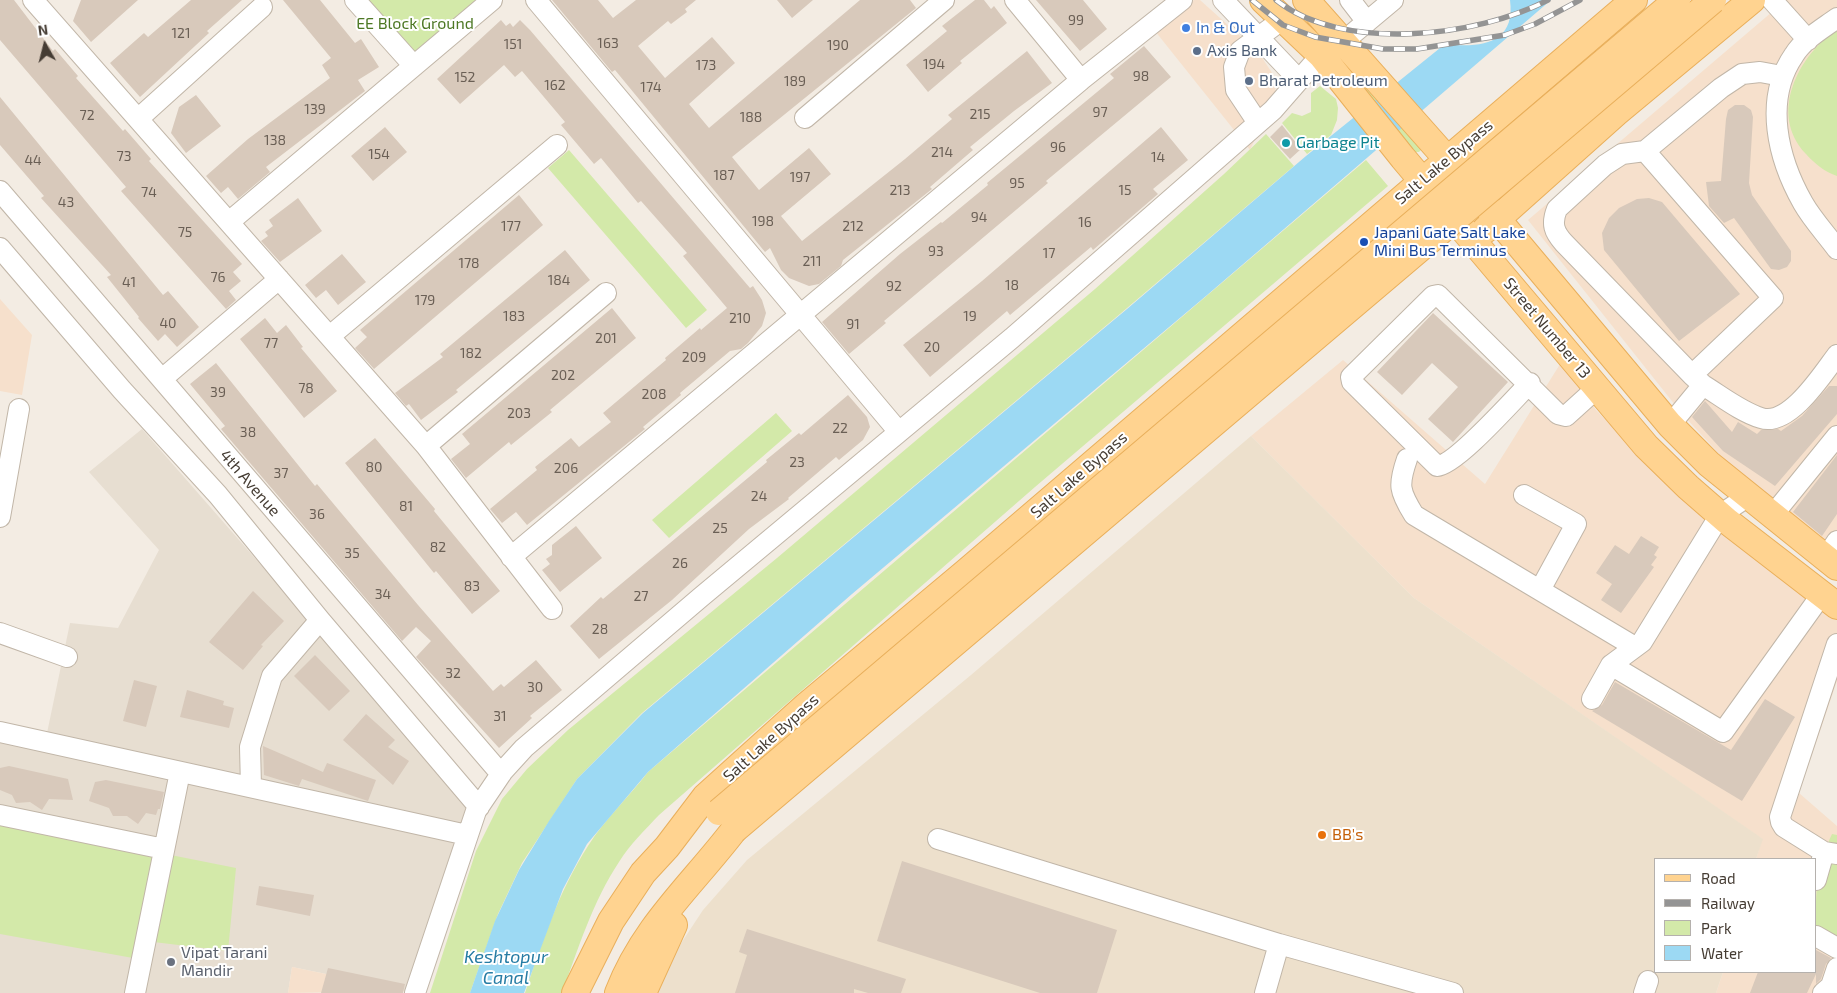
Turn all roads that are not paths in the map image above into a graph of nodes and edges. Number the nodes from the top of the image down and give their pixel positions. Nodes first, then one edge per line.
1 (355, 0) edge
2 (492, 0) edge
3 (536, 0) edge
4 (944, 0) edge
5 (1015, 0) edge
6 (1182, 0) edge
7 (1223, 0) edge
8 (1263, 0) edge
9 (1306, 0) edge
10 (1350, 0) edge
11 (1393, 0) edge
12 (1634, 0) edge
13 (1678, 0) edge
14 (1713, 0) edge
15 (1752, 0) edge
16 (1772, 0) edge
17 (41, 3) edge
18 (262, 7) dead end
19 (1837, 18) edge
20 (1283, 19) junction
21 (1367, 22) junction
22 (1259, 38) junction
23 (1344, 40) junction
24 (1808, 40) junction
25 (1324, 60) junction
26 (414, 66) junction
27 (1782, 76) junction
28 (1081, 80) junction
29 (1299, 80) junction
30 (805, 118) dead end
31 (138, 119) junction
32 (1258, 123) junction
33 (557, 145) dead end
34 (1645, 151) junction
35 (1447, 159) junction
36 (1422, 180) junction
37 (0, 191) edge
38 (1498, 220) junction
39 (229, 222) junction
40 (1474, 241) junction
41 (0, 248) edge
42 (1837, 249) edge
43 (279, 279) junction
44 (606, 293) dead end
45 (801, 314) junction
46 (330, 336) junction
47 (1837, 355) edge
48 (162, 380) junction
49 (1698, 380) junction
50 (1530, 383) junction
51 (1597, 388) junction
52 (19, 409) dead end
53 (1670, 424) junction
54 (899, 432) junction
55 (1837, 436) edge
56 (426, 446) junction
57 (1407, 459) dead end
58 (5, 462) edge
59 (242, 474) junction
60 (218, 494) junction
61 (1524, 495) dead end
62 (1747, 497) junction
63 (1720, 515) junction
64 (1772, 516) junction
65 (0, 518) edge
66 (1833, 556) edge
67 (511, 557) junction
68 (1540, 590) junction
69 (1829, 600) edge
70 (552, 609) dead end
71 (320, 620) junction
72 (0, 633) edge
73 (1837, 644) edge
74 (1635, 647) junction
75 (67, 658) dead end
76 (1611, 664) junction
77 (1592, 699) dead end
78 (0, 732) edge
79 (180, 772) junction
80 (501, 774) junction
81 (251, 788) junction
82 (479, 807) junction
83 (0, 815) edge
84 (727, 821) junction
85 (467, 835) junction
86 (938, 839) dead end
87 (667, 847) junction
88 (164, 849) junction
89 (1830, 853) edge
90 (1817, 878) edge
91 (678, 898) junction
92 (674, 925) joint
93 (1817, 937) edge
94 (1279, 944) junction
95 (1837, 948) edge
96 (1837, 968) edge
97 (134, 993) edge
98 (416, 993) edge
99 (575, 993) edge
100 (618, 993) edge
101 (643, 993) edge
102 (1265, 993) edge
103 (1452, 993) edge
104 (1823, 993) edge

1 - 26 street
2 - 26 street
3 - 45 street
4 - 30 street
5 - 28 street
6 - 28 street
7 - 22 street
8 - 20 main road, Street Number 13
9 - 23 main road, Street Number 13
10 - 21 street
11 - 21 street
12 - 35 main road, Salt Lake Bypass
13 - 84 main road, bridge
14 - 84 main road, bridge
15 - 38 main road
16 - 24 street
17 - 31 street
18 - 31 street
19 - 24 street
20 - 22 street
20 - 25 main road, Street Number 13
21 - 23 street
22 - 29 street
22 - 32 street
23 - 35 main road, Street Number 13
24 - 27 street
25 - 29 street
25 - 36 main road, Street Number 13
26 - 39 street
27 - 34 street
27 - 42 street
28 - 45 street
29 - 32 street
31 - 39 street
32 - 54 street
33 - 46 street
34 - 49 street
34 - 49 street
35 - 36 main road, Salt Lake Bypass
35 - 38 main road, Street Number 13
36 - 40 main road, Street Number 13
36 - 87 main road, Salt Lake Bypass
37 - 48 street, 4th Avenue
38 - 40 main road
38 - 53 main road, Street Number 13
39 - 43 street
40 - 51 main road, Street Number 13
41 - 60 street, 4th Avenue
43 - 46 street
43 - 48 street
44 - 56 street
45 - 54 street
45 - 67 street
46 - 56 street
47 - 49 street
48 - 59 street, 4th Avenue
49 - 53 street
50 - 50 street
50 - 51 street
51 - 63 main road, Street Number 13
52 - 58 street
53 - 62 main road, Street Number 13
54 - 80 street
55 - 64 street
56 - 67 street
57 - 68 street
58 - 65 street
59 - 60 street
59 - 80 street, 4th Avenue
60 - 71 street, 4th Avenue
61 - 68 street
62 - 63 street
62 - 64 main road, Street Number 13
63 - 69 main road, Street Number 13
63 - 74 street
64 - 66 main road, Street Number 13
67 - 70 street
68 - 74 street
69 - 76 street
71 - 81 street
71 - 82 street, 4th Avenue
72 - 75 street
73 - 89 street
74 - 76 street
76 - 77 street
78 - 79 street
79 - 81 street
79 - 88 street
80 - 82 street
81 - 85 street
82 - 85 street
83 - 88 street
84 - 87 main road
84 - 91 main road
85 - 98 street
86 - 94 street
87 - 99 main road, Salt Lake Bypass
88 - 97 street
89 - 90 street
91 - 92 street
91 - 100 main road
92 - 101 main road
93 - 95 street
94 - 102 street
94 - 103 street
96 - 104 street

